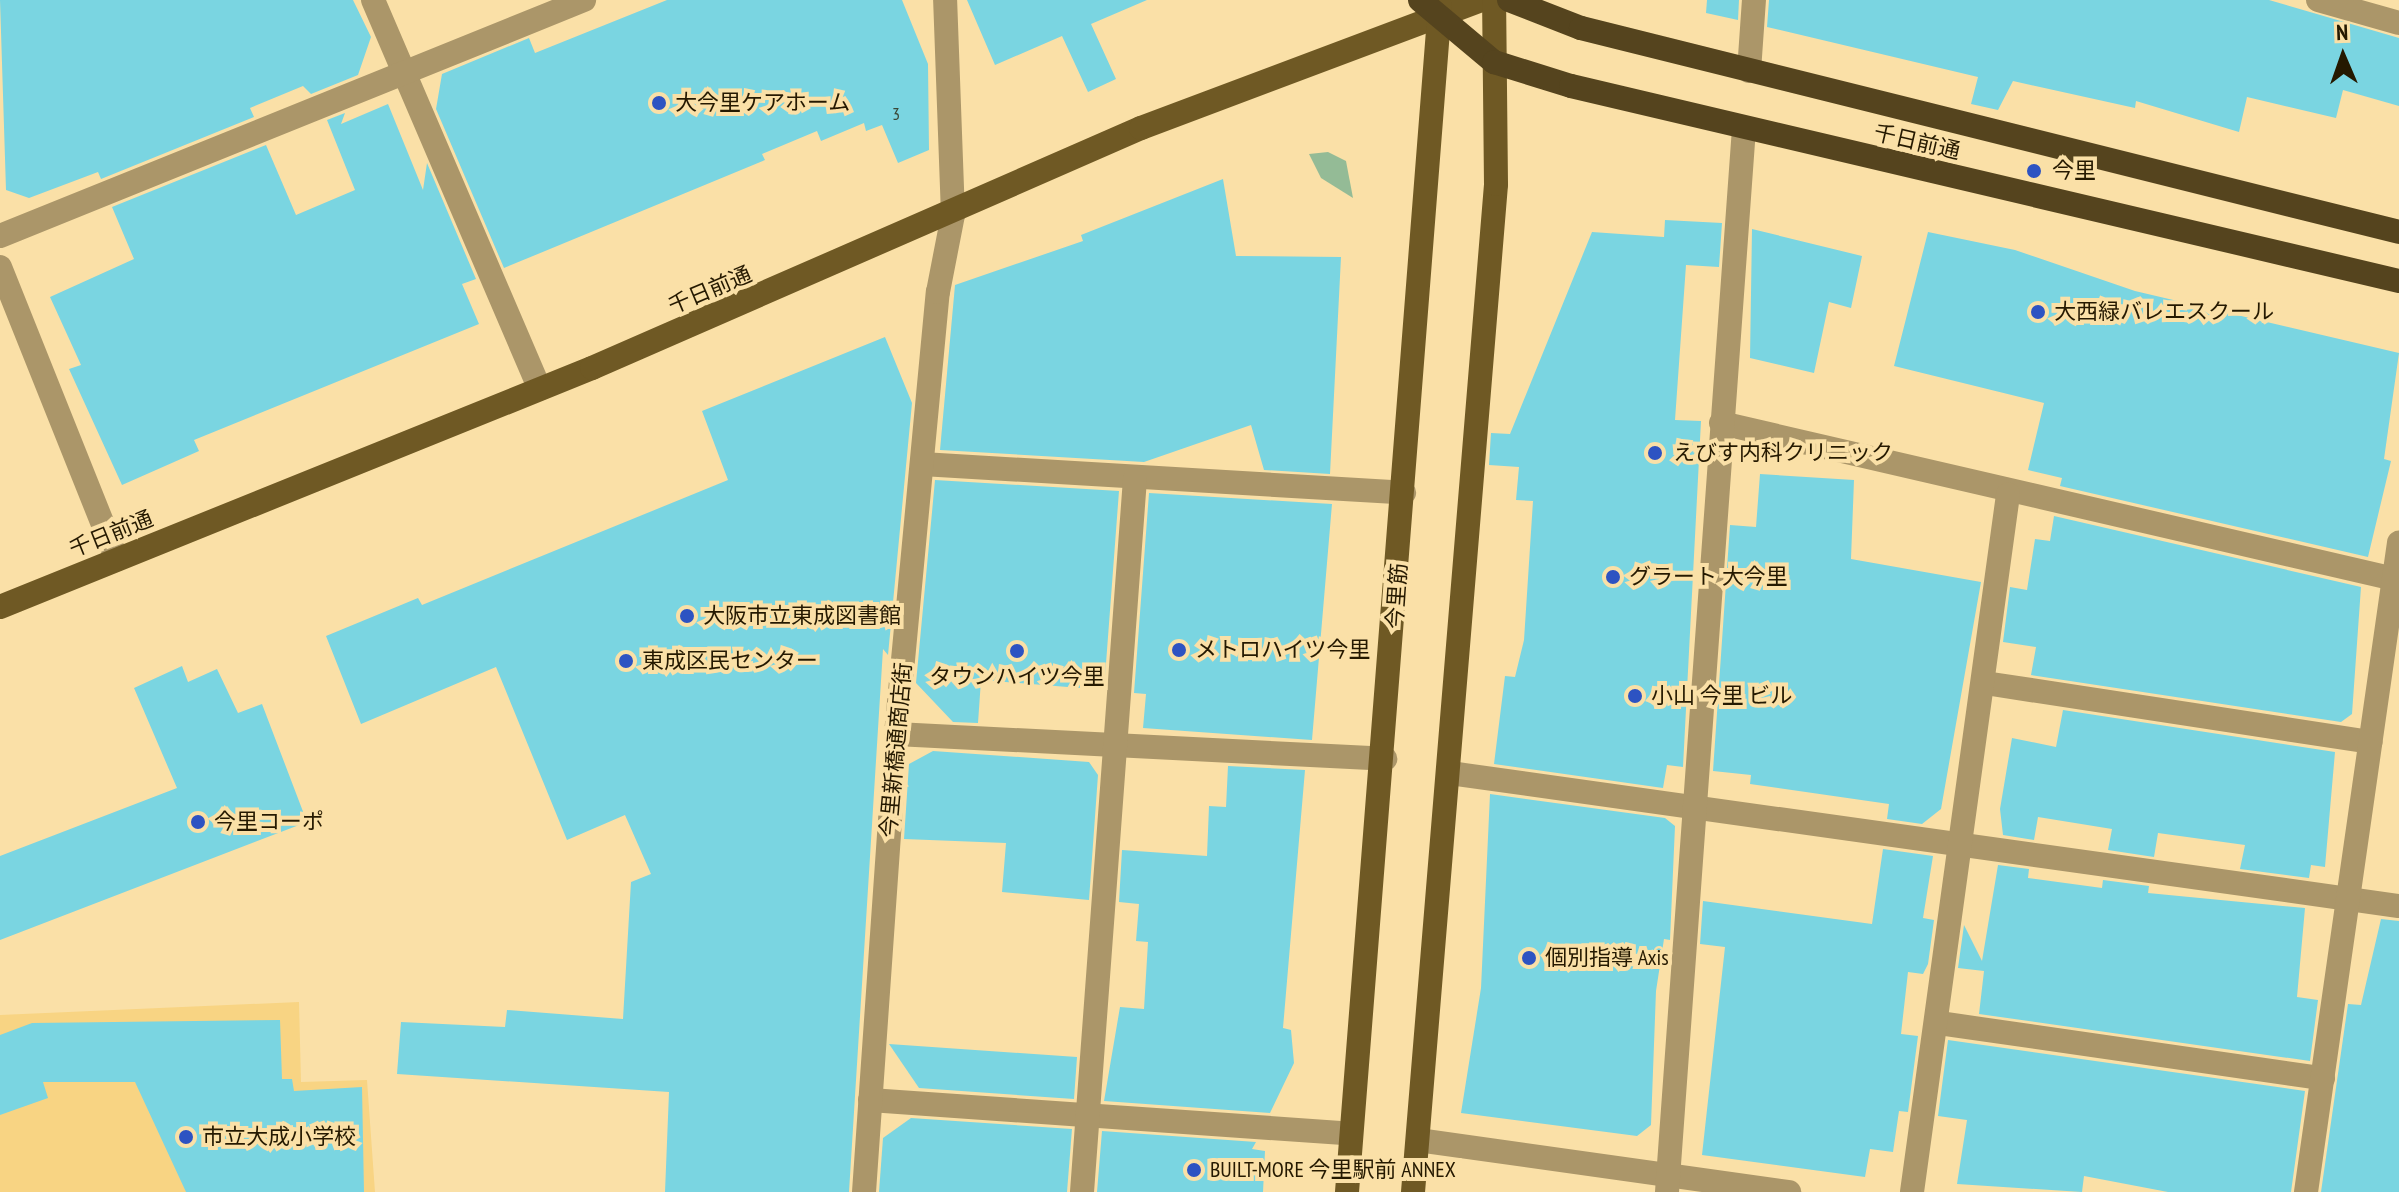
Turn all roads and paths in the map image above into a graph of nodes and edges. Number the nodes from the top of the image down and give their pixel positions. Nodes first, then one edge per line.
1 (373, 0) edge
2 (584, 0) edge
3 (945, 0) edge
4 (1420, 0) edge
5 (1481, 0) edge
6 (1494, 0) edge
7 (1509, 0) edge
8 (1754, 0) edge
9 (2318, 0) edge
10 (1440, 9) edge
11 (2399, 23) edge
12 (1494, 62) junction
13 (1749, 71) junction
14 (405, 73) junction
15 (1744, 128) junction
16 (953, 215) junction
17 (2399, 232) edge
18 (0, 236) edge
19 (0, 267) edge
20 (2399, 281) edge
21 (540, 389) junction
22 (1721, 423) junction
23 (922, 464) junction
24 (1135, 479) junction
25 (1404, 493) junction
26 (2008, 495) junction
27 (2399, 543) edge
28 (117, 559) junction
29 (2396, 580) edge
30 (0, 607) edge
31 (1985, 683) junction
32 (896, 734) junction
33 (2371, 742) junction
34 (1113, 748) junction
35 (1385, 759) junction
36 (1450, 773) junction
37 (1698, 806) junction
38 (1962, 843) junction
39 (2350, 899) junction
40 (2399, 906) edge
41 (1939, 1023) junction
42 (2323, 1078) junction
43 (870, 1100) junction
44 (1088, 1112) junction
45 (1351, 1134) junction
46 (1418, 1140) junction
47 (1668, 1183) edge
48 (864, 1192) edge
49 (1082, 1192) edge
50 (1347, 1192) edge
51 (1413, 1192) edge
52 (1789, 1192) edge
53 (1912, 1192) edge
54 (2306, 1192) edge

1 - 14 street
2 - 14 street
3 - 16 street, 今里新橋通商店街
4 - 10 highway
5 - 10 main road, 千日前通
6 - 12 main road
7 - 13 highway, 千日前通
8 - 13 street
9 - 11 street
10 - 12 highway, 千日前通
10 - 16 main road, 千日前通
10 - 25 main road, 今里筋
12 - 15 highway, 千日前通
12 - 36 main road
13 - 17 highway, 千日前通
14 - 18 street
14 - 21 street
15 - 20 highway, 千日前通
15 - 22 street
16 - 21 main road, 千日前通
16 - 23 street, 今里新橋通商店街
19 - 28 street
21 - 28 main road, 千日前通
22 - 26 street
22 - 37 street
23 - 24 street
23 - 32 street, 今里新橋通商店街
24 - 25 street
24 - 34 street
25 - 35 main road, 今里筋
26 - 29 street
26 - 31 street
27 - 29 street
28 - 30 main road, 千日前通
29 - 33 street
31 - 33 street
31 - 38 street
32 - 34 street
32 - 43 street, 今里新橋通商店街
33 - 39 street
34 - 35 street
34 - 44 street
35 - 45 main road, 今里筋
36 - 37 street
36 - 46 main road
37 - 38 street
37 - 47 street
38 - 39 street
38 - 41 street
39 - 40 street
39 - 42 street
41 - 42 street
41 - 53 street
42 - 54 street
43 - 44 street
43 - 48 street, 今里新橋通商店街
44 - 45 street
44 - 49 street
45 - 50 main road, 今里筋
46 - 47 street
46 - 51 main road
47 - 52 street

